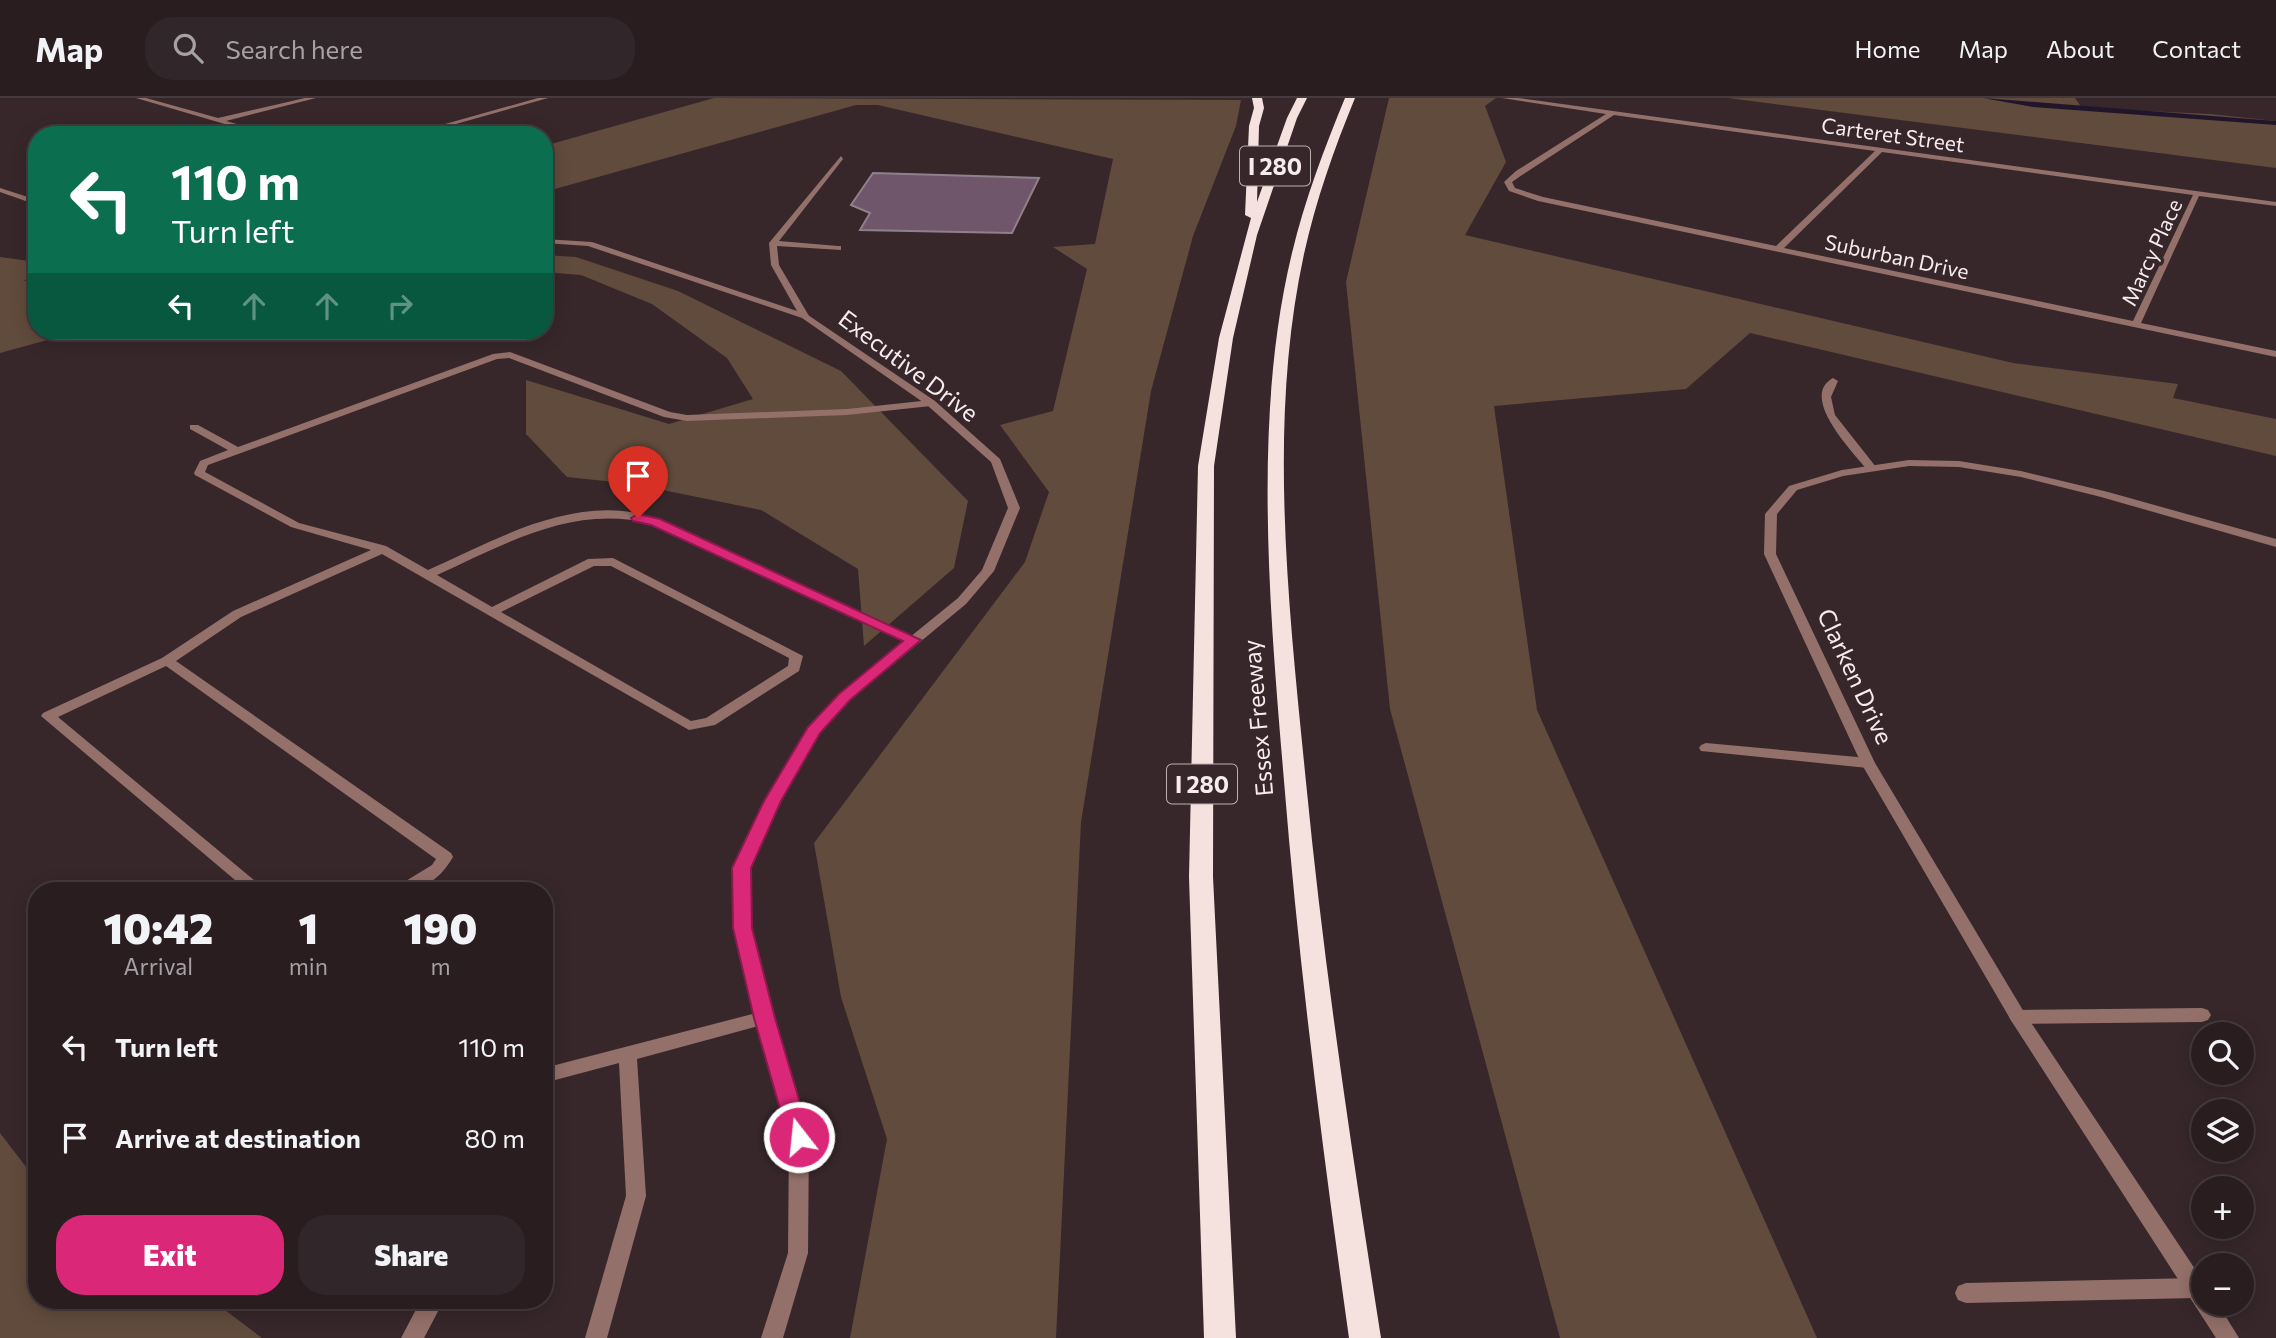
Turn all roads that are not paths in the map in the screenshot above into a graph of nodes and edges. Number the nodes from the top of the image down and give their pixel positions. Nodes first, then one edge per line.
1 (139, 98) edge
2 (313, 98) edge
3 (545, 98) edge
4 (1257, 98) edge
5 (1302, 98) edge
6 (1349, 98) edge
7 (1505, 98) edge
8 (1612, 113) junction
9 (218, 121) junction
10 (237, 126) edge
11 (442, 126) edge
12 (1880, 150) junction
13 (841, 158) dead end
14 (0, 190) edge
15 (2197, 193) junction
16 (28, 200) edge
17 (2276, 204) edge
18 (1251, 235) junction
19 (553, 242) edge
20 (773, 243) junction
21 (838, 248) dead end
22 (1778, 249) junction
23 (805, 316) junction
24 (2136, 324) junction
25 (2276, 354) edge
26 (1833, 381) dead end
27 (931, 403) junction
28 (194, 426) dead end
29 (237, 451) junction
30 (1872, 469) junction
31 (2276, 543) edge
32 (382, 549) junction
33 (428, 576) junction
34 (491, 612) junction
35 (914, 640) junction
36 (167, 661) junction
37 (1706, 748) dead end
38 (1868, 763) junction
39 (248, 882) edge
40 (417, 882) edge
41 (2202, 1015) dead end
42 (2018, 1017) junction
43 (764, 1018) junction
44 (628, 1054) junction
45 (553, 1074) edge
46 (2191, 1280) edge
47 (1966, 1293) dead end
48 (2191, 1297) edge
49 (428, 1309) edge
50 (2214, 1316) edge
51 (412, 1338) edge
52 (596, 1338) edge
53 (772, 1338) edge
54 (1220, 1338) edge
55 (1365, 1338) edge
56 (2228, 1338) edge

1 - 9 street
2 - 9 street
3 - 11 street
4 - 18 highway
5 - 18 highway, Essex Freeway / I 280
6 - 55 highway, Essex Freeway / I 280
7 - 8 street, Carteret Street
8 - 12 street, Carteret Street
8 - 22 street, Suburban Drive
9 - 10 street
12 - 15 street, Carteret Street
12 - 22 street
13 - 20 street
14 - 16 street
15 - 17 street, Carteret Street
15 - 24 street, Marcy Place
18 - 54 highway, Essex Freeway / I 280
19 - 23 street
20 - 21 street
20 - 23 street
22 - 24 street, Suburban Drive
23 - 27 street, Executive Drive
24 - 25 street, Suburban Drive
26 - 30 street
27 - 29 street
27 - 35 street, Executive Drive
28 - 29 street
29 - 32 street
30 - 31 street, Clarken Drive
30 - 38 street, Clarken Drive
32 - 33 street
32 - 36 street
33 - 34 street
33 - 35 street
34 - 34 street
35 - 43 street, Executive Drive
36 - 39 street
36 - 40 street
37 - 38 street
38 - 42 street, Clarken Drive
41 - 42 street
42 - 46 street, Clarken Drive
43 - 44 street
43 - 53 street, Executive Drive
44 - 45 street
44 - 52 street
47 - 48 street
49 - 51 street
50 - 56 street, Clarken Drive

